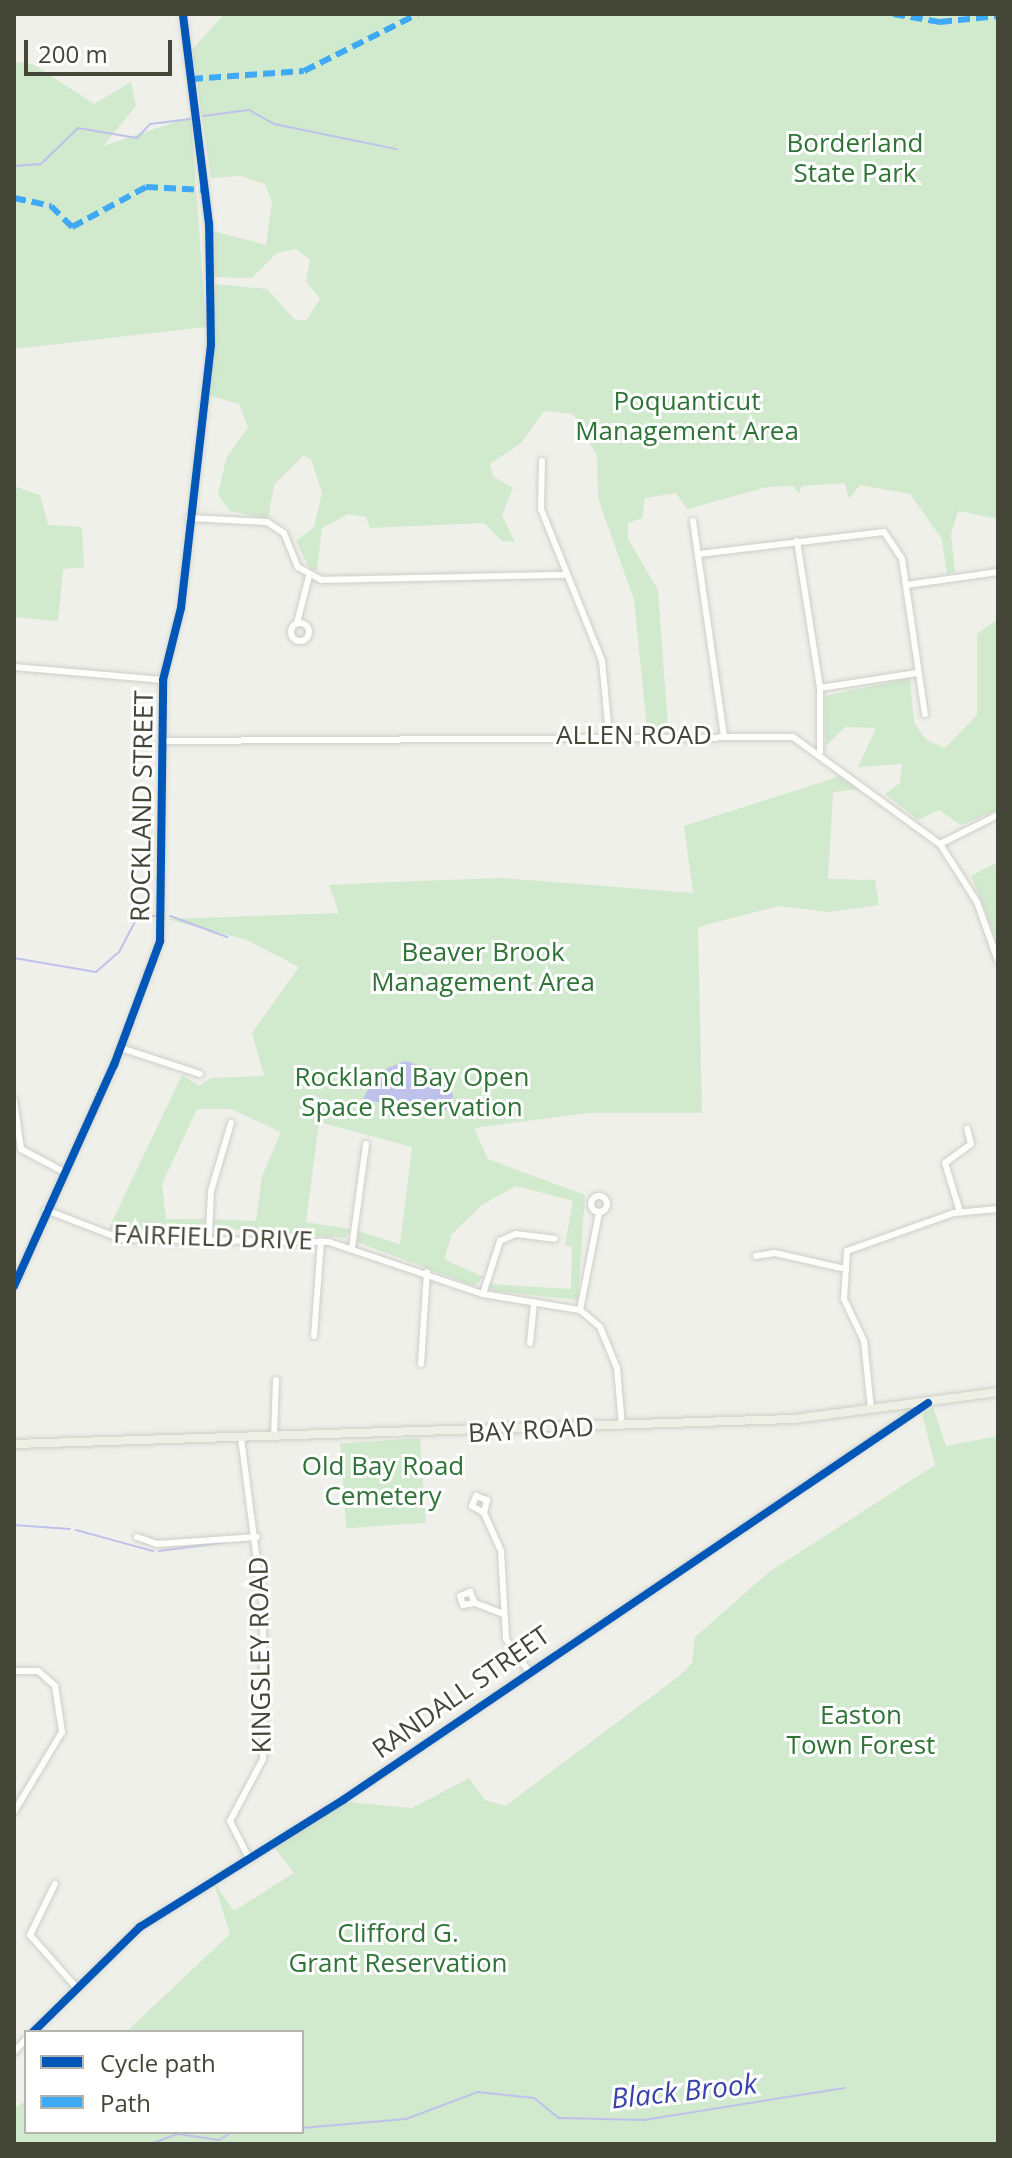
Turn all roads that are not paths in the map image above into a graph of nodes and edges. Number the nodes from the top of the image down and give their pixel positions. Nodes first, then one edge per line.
1 (183, 14) edge
2 (542, 461) dead end
3 (189, 518) junction
4 (693, 521) dead end
5 (797, 541) junction
6 (699, 554) junction
7 (998, 572) edge
8 (565, 575) junction
9 (309, 576) junction
10 (906, 585) junction
11 (297, 623) dead end
12 (14, 667) edge
13 (917, 673) junction
14 (163, 680) junction
15 (820, 688) junction
16 (925, 714) dead end
17 (609, 734) junction
18 (724, 735) junction
19 (162, 741) junction
20 (820, 752) junction
21 (998, 815) edge
22 (940, 844) junction
23 (998, 961) edge
24 (121, 1048) junction
25 (200, 1074) dead end
26 (14, 1100) edge
27 (231, 1123) dead end
28 (967, 1128) dead end
29 (366, 1144) dead end
30 (64, 1172) junction
31 (998, 1209) edge
32 (46, 1210) junction
33 (960, 1212) junction
34 (599, 1213) dead end
35 (209, 1236) junction
36 (555, 1239) dead end
37 (321, 1241) junction
38 (352, 1248) junction
39 (756, 1256) dead end
40 (841, 1268) junction
41 (427, 1272) junction
42 (14, 1286) edge
43 (483, 1294) junction
44 (534, 1302) junction
45 (580, 1310) junction
46 (314, 1336) dead end
47 (530, 1343) dead end
48 (421, 1364) dead end
49 (276, 1380) dead end
50 (998, 1392) edge
51 (928, 1403) junction
52 (871, 1411) junction
53 (622, 1426) junction
54 (241, 1438) junction
55 (274, 1438) junction
56 (14, 1444) edge
57 (484, 1513) dead end
58 (137, 1537) dead end
59 (257, 1537) junction
60 (475, 1603) dead end
61 (504, 1614) junction
62 (527, 1669) junction
63 (14, 1671) edge
64 (14, 1812) edge
65 (248, 1856) junction
66 (55, 1884) dead end
67 (76, 1987) junction
68 (35, 2030) edge

1 - 3 street, ROCKLAND STREET
2 - 8 street
3 - 9 street
3 - 14 street, ROCKLAND STREET
4 - 6 street
5 - 6 street
5 - 10 street
5 - 15 street
6 - 18 street
7 - 10 street
8 - 9 street
8 - 17 street
9 - 11 street
10 - 13 street
12 - 14 street
13 - 15 street
13 - 16 street
14 - 19 street, ROCKLAND STREET
15 - 20 street
17 - 18 street, ALLEN ROAD
17 - 19 street, ALLEN ROAD
18 - 20 street, ALLEN ROAD
19 - 24 street, ROCKLAND STREET
20 - 22 street, ALLEN ROAD
21 - 22 street
22 - 23 street, ALLEN ROAD
24 - 25 street
24 - 30 street, ROCKLAND STREET
26 - 30 street
27 - 35 street
28 - 33 street
29 - 38 street
30 - 32 street, ROCKLAND STREET
31 - 33 street
32 - 35 street, FAIRFIELD DRIVE
32 - 42 street, ROCKLAND STREET
33 - 40 street
34 - 45 street
35 - 37 street, FAIRFIELD DRIVE
36 - 43 street
37 - 38 street, FAIRFIELD DRIVE
37 - 46 street
38 - 41 street, FAIRFIELD DRIVE
39 - 40 street
40 - 52 street
41 - 43 street, FAIRFIELD DRIVE
41 - 48 street
43 - 44 street, FAIRFIELD DRIVE
44 - 45 street, FAIRFIELD DRIVE
44 - 47 street
45 - 53 street
49 - 55 street
50 - 51 main road, BAY ROAD
51 - 52 main road, BAY ROAD
51 - 62 street, RANDALL STREET
52 - 53 main road, BAY ROAD
53 - 55 main road, BAY ROAD
54 - 55 main road, BAY ROAD
54 - 56 main road, BAY ROAD
54 - 59 street, KINGSLEY ROAD
57 - 61 street
58 - 59 street
59 - 65 street, KINGSLEY ROAD
60 - 61 street
61 - 62 street
62 - 65 street, RANDALL STREET
63 - 64 street
65 - 67 street, RANDALL STREET
66 - 67 street
67 - 68 street, RANDALL STREET

